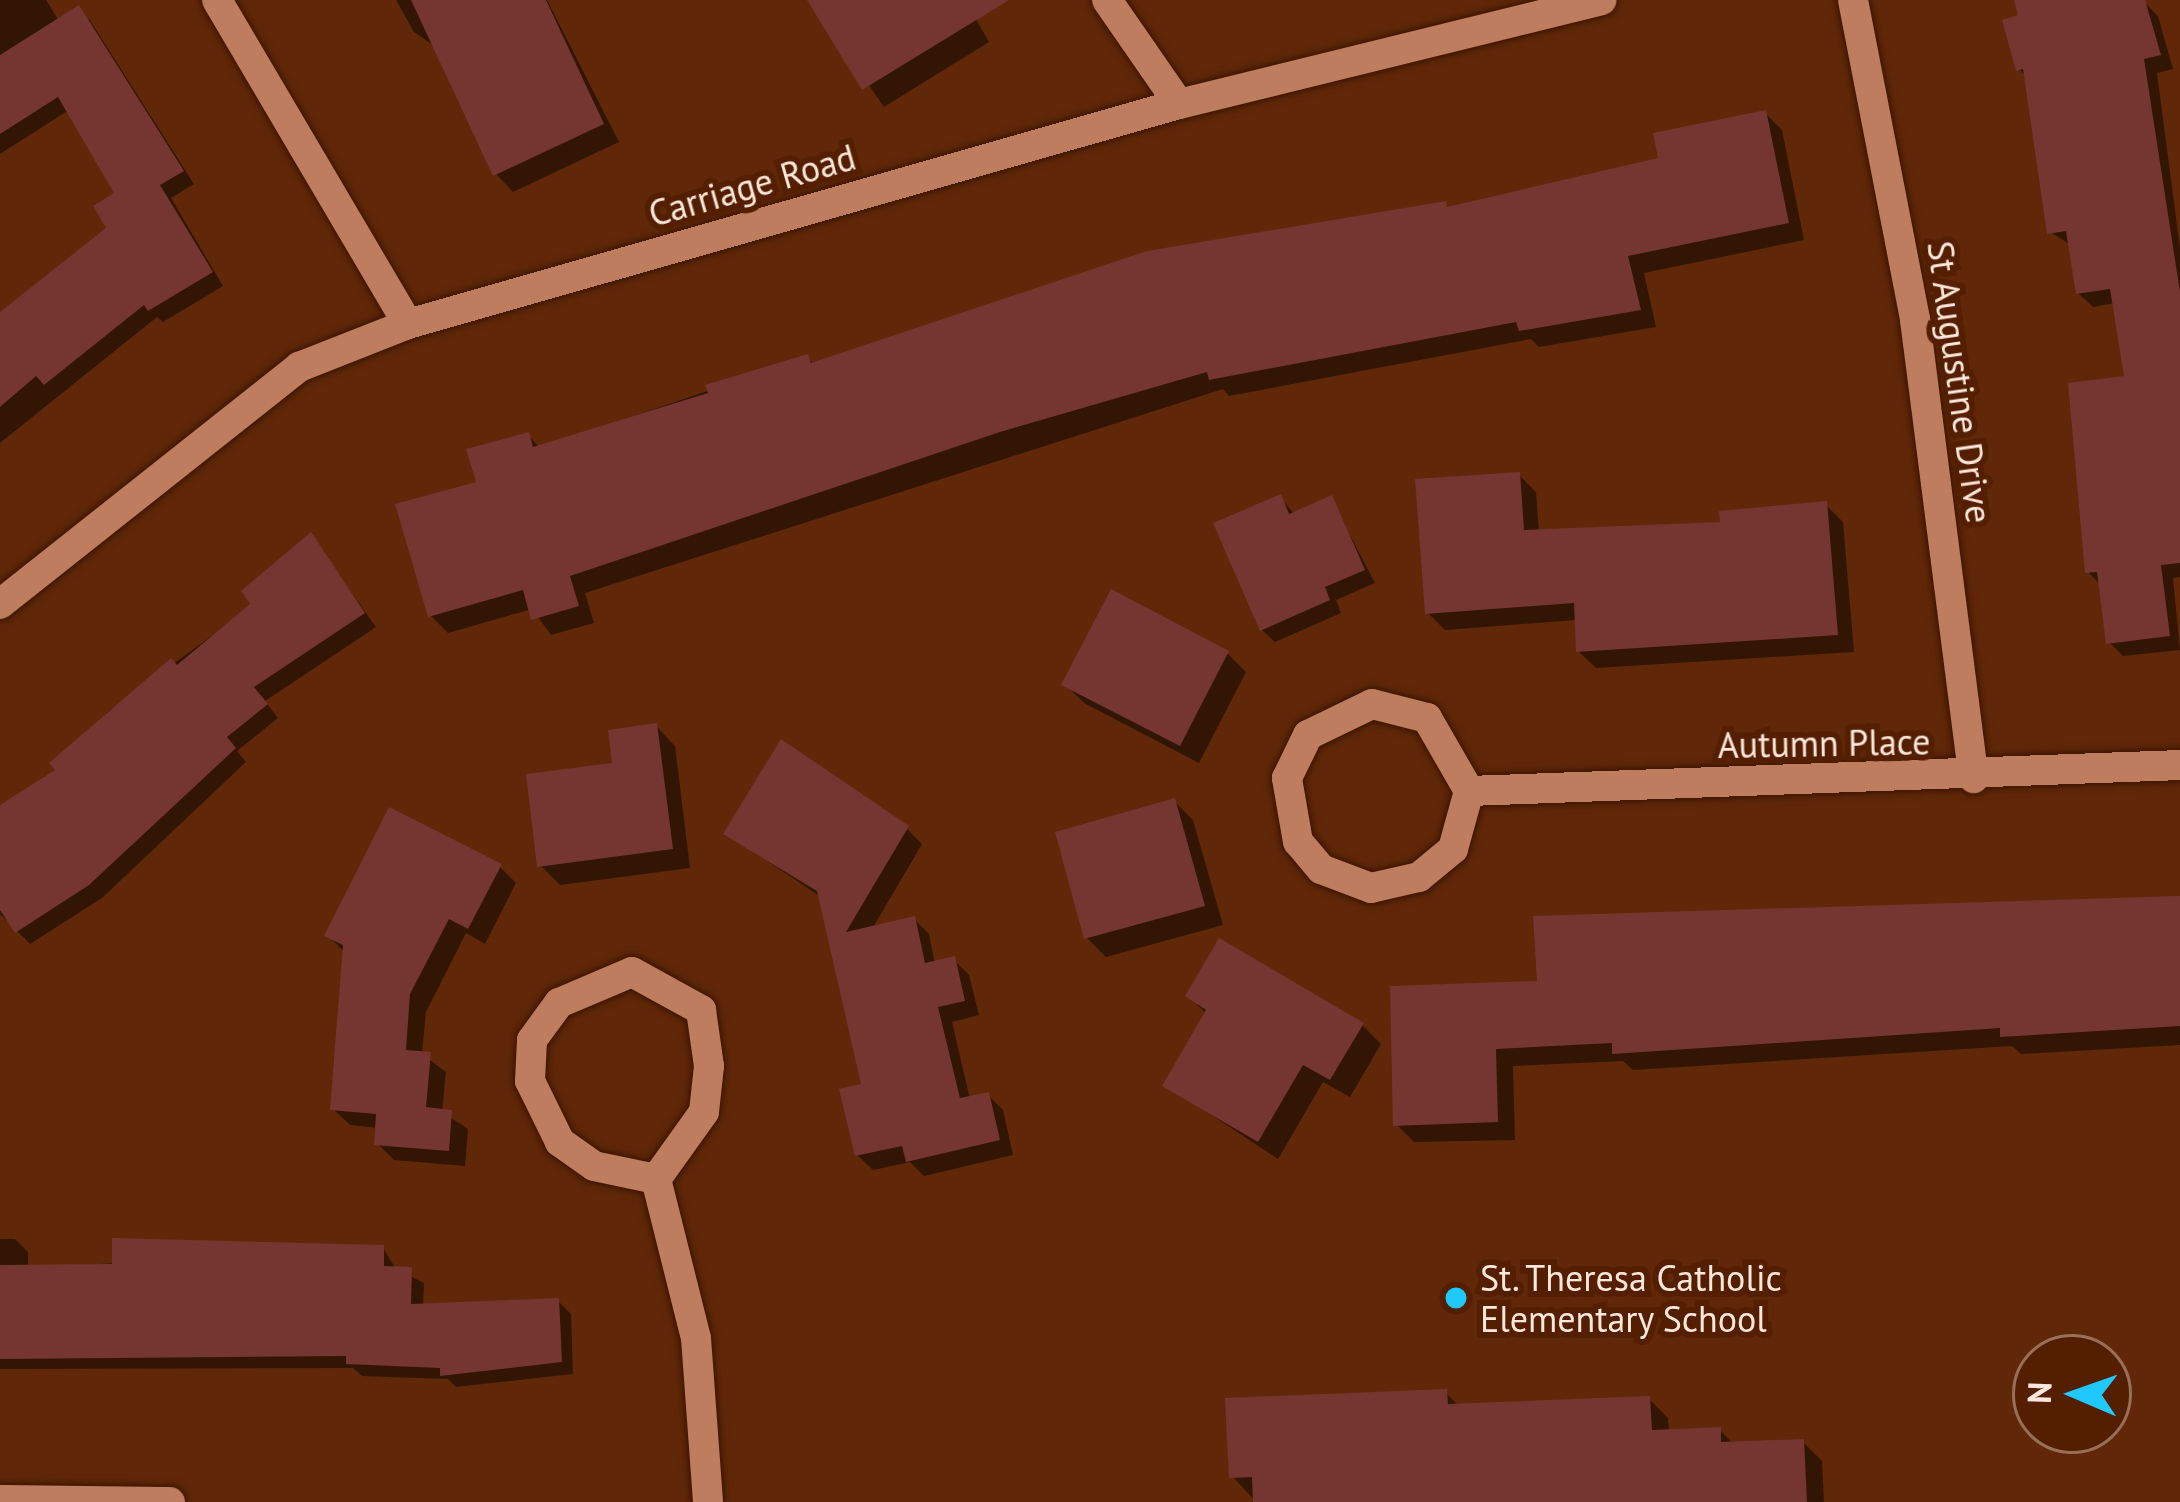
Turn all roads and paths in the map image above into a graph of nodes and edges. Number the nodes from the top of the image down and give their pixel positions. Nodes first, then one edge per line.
1 (217, 0) edge
2 (1108, 0) edge
3 (1601, 0) edge
4 (1853, 0) edge
5 (1179, 104) junction
6 (408, 324) junction
7 (0, 604) edge
8 (2180, 765) edge
9 (1974, 778) junction
10 (1469, 791) junction
11 (656, 1179) junction
12 (6, 1501) edge
13 (170, 1502) edge
14 (708, 1502) edge

1 - 6 street
2 - 5 street
3 - 5 street, Carriage Road
4 - 9 street, St Augustine Drive
5 - 6 street, Carriage Road
6 - 7 street, Carriage Road
8 - 9 street, Autumn Place
9 - 10 street, Autumn Place
10 - 10 street
11 - 11 street
11 - 14 street
12 - 13 street

